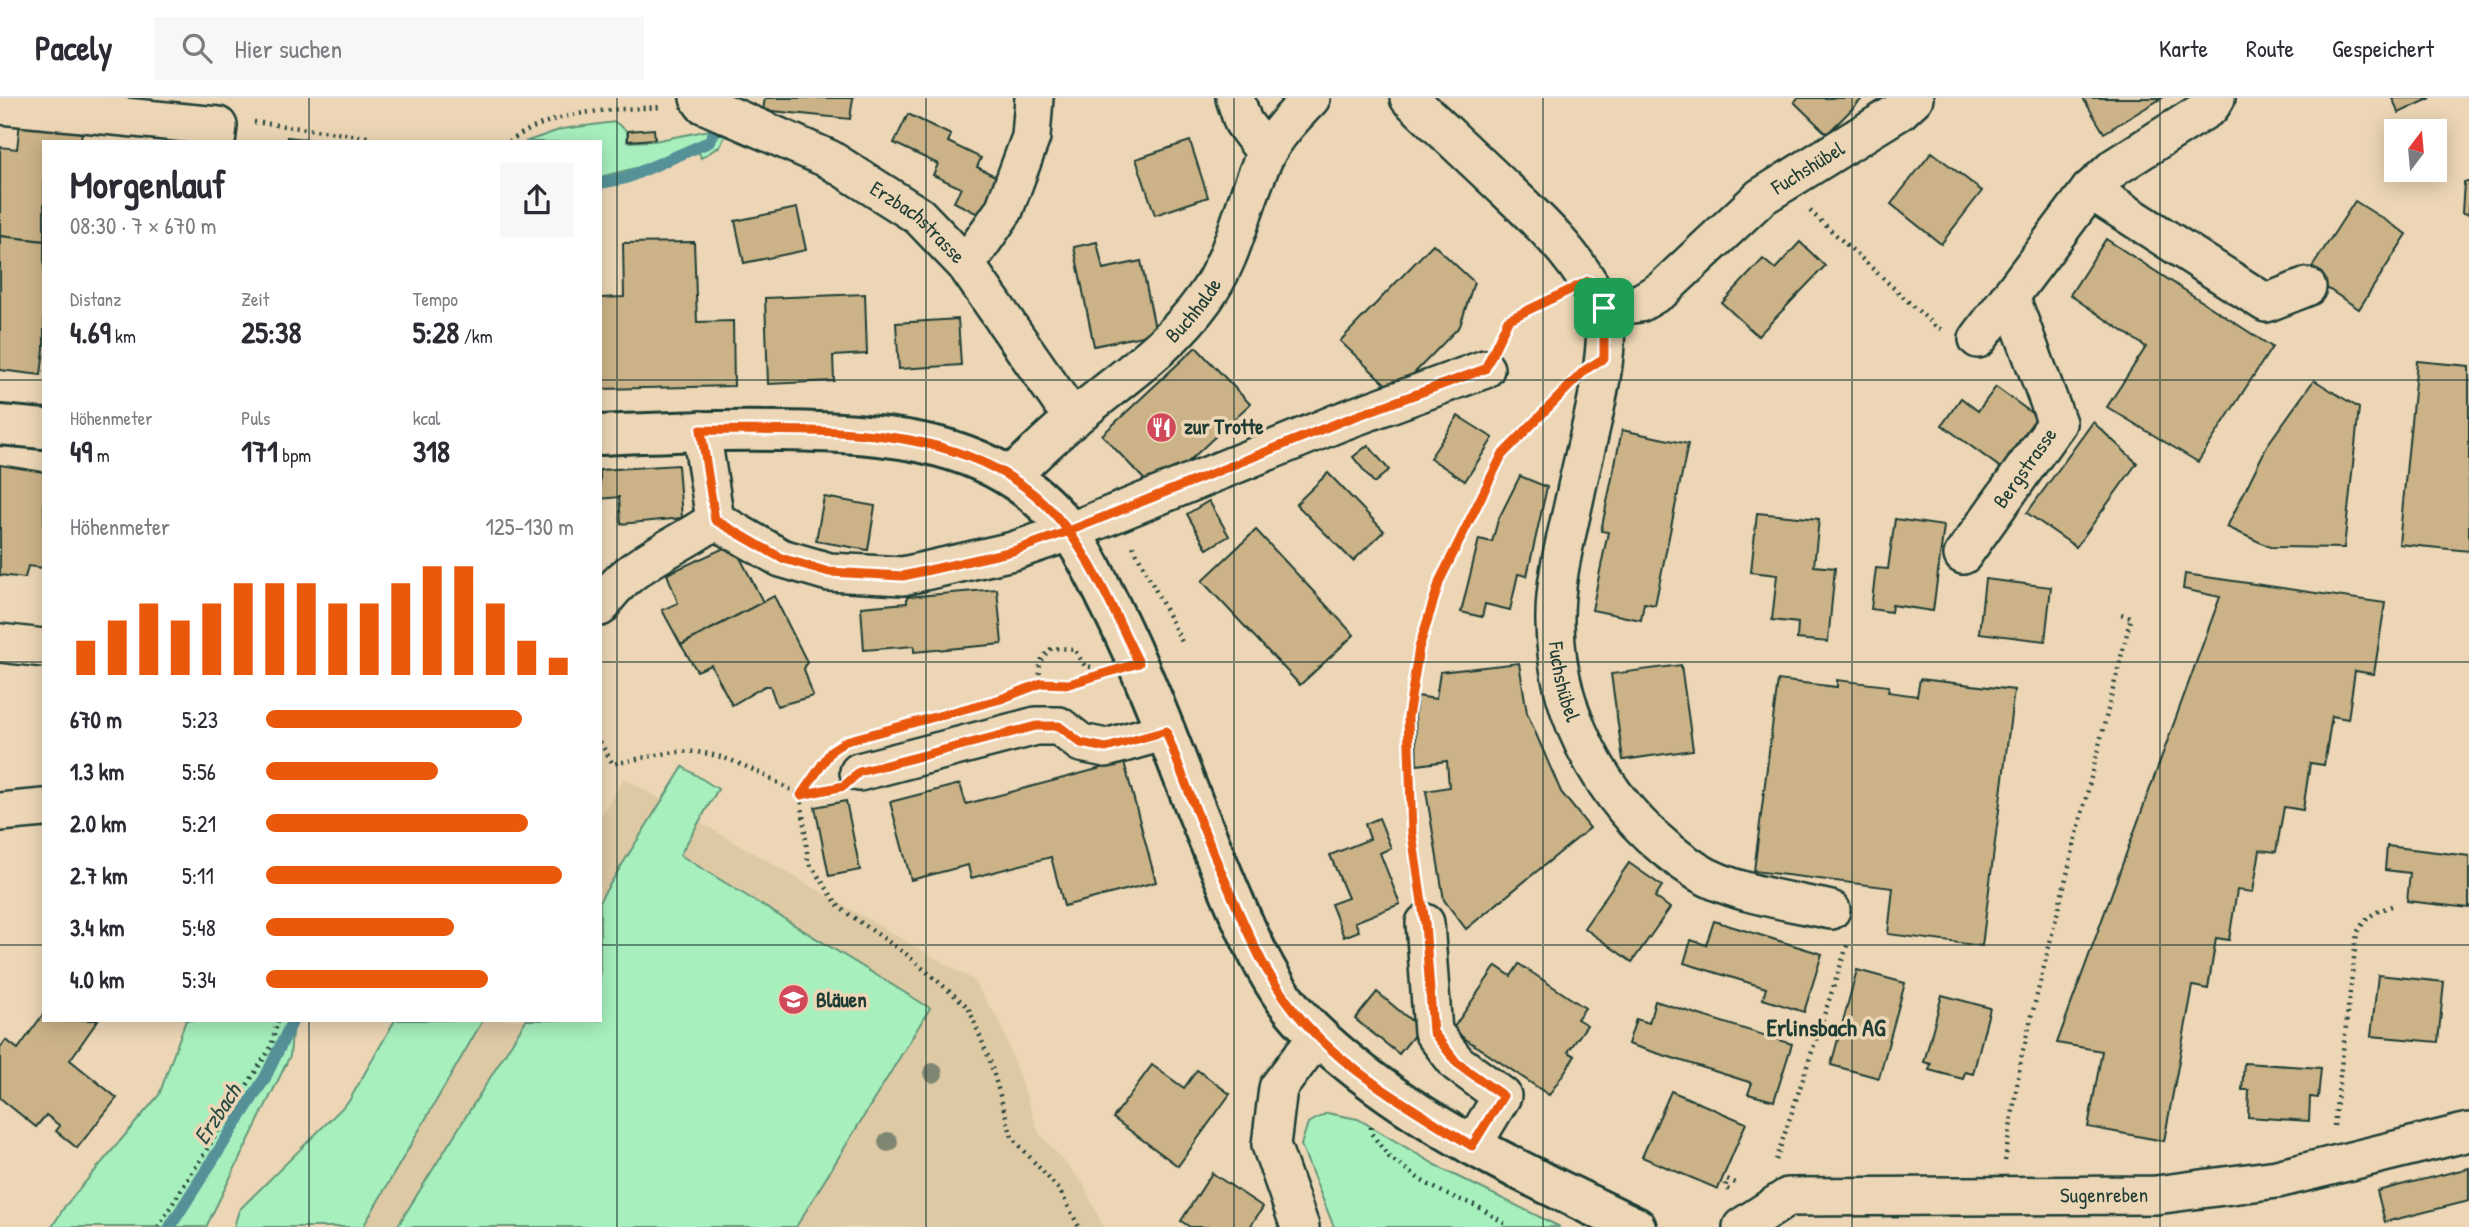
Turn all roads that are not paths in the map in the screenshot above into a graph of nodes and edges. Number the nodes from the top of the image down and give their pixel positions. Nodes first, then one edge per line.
1 (1034, 98) edge
2 (1235, 98) edge
3 (1311, 98) edge
4 (1409, 98) edge
5 (1914, 98) edge
6 (2216, 98) edge
7 (701, 101) edge
8 (0, 105) edge
9 (217, 134) edge
10 (1266, 153) junction
11 (2090, 190) junction
12 (967, 265) junction
13 (2307, 287) dead end
14 (1596, 295) junction
15 (2010, 296) junction
16 (1978, 339) road end
17 (1485, 369) road end
18 (1073, 419) junction
19 (0, 425) edge
20 (42, 429) edge
21 (701, 430) junction
22 (602, 435) edge
23 (1011, 476) junction
24 (715, 520) junction
25 (1069, 531) junction
26 (1963, 555) dead end
27 (602, 604) edge
28 (0, 643) edge
29 (42, 648) edge
30 (1166, 731) junction
31 (859, 772) road end
32 (42, 808) edge
33 (0, 812) edge
34 (1831, 910) road end
35 (1425, 923) road end
36 (1317, 1036) junction
37 (2469, 1132) edge
38 (1472, 1146) junction
39 (1300, 1227) edge
40 (1636, 1227) edge
41 (1742, 1227) edge

1 - 12 street
2 - 10 street
3 - 10 street, Buchhalde
4 - 14 street
5 - 14 street, Fuchshübel
6 - 11 street
7 - 12 street, Erzbachstrasse
8 - 9 street
10 - 18 street, Buchhalde
11 - 13 street
11 - 15 street
12 - 18 street, Erzbachstrasse
14 - 34 street, Fuchshübel
15 - 16 street
15 - 26 street, Bergstrasse
17 - 25 street
18 - 23 street, Buchhalde
19 - 20 main road
21 - 22 main road
21 - 23 main road
21 - 24 street
23 - 25 main road
24 - 25 street
24 - 27 street
25 - 30 main road
28 - 29 street
30 - 31 street
30 - 36 main road
32 - 33 street
35 - 38 street
36 - 38 main road
36 - 39 street
37 - 41 street, Sugenreben
38 - 40 main road

